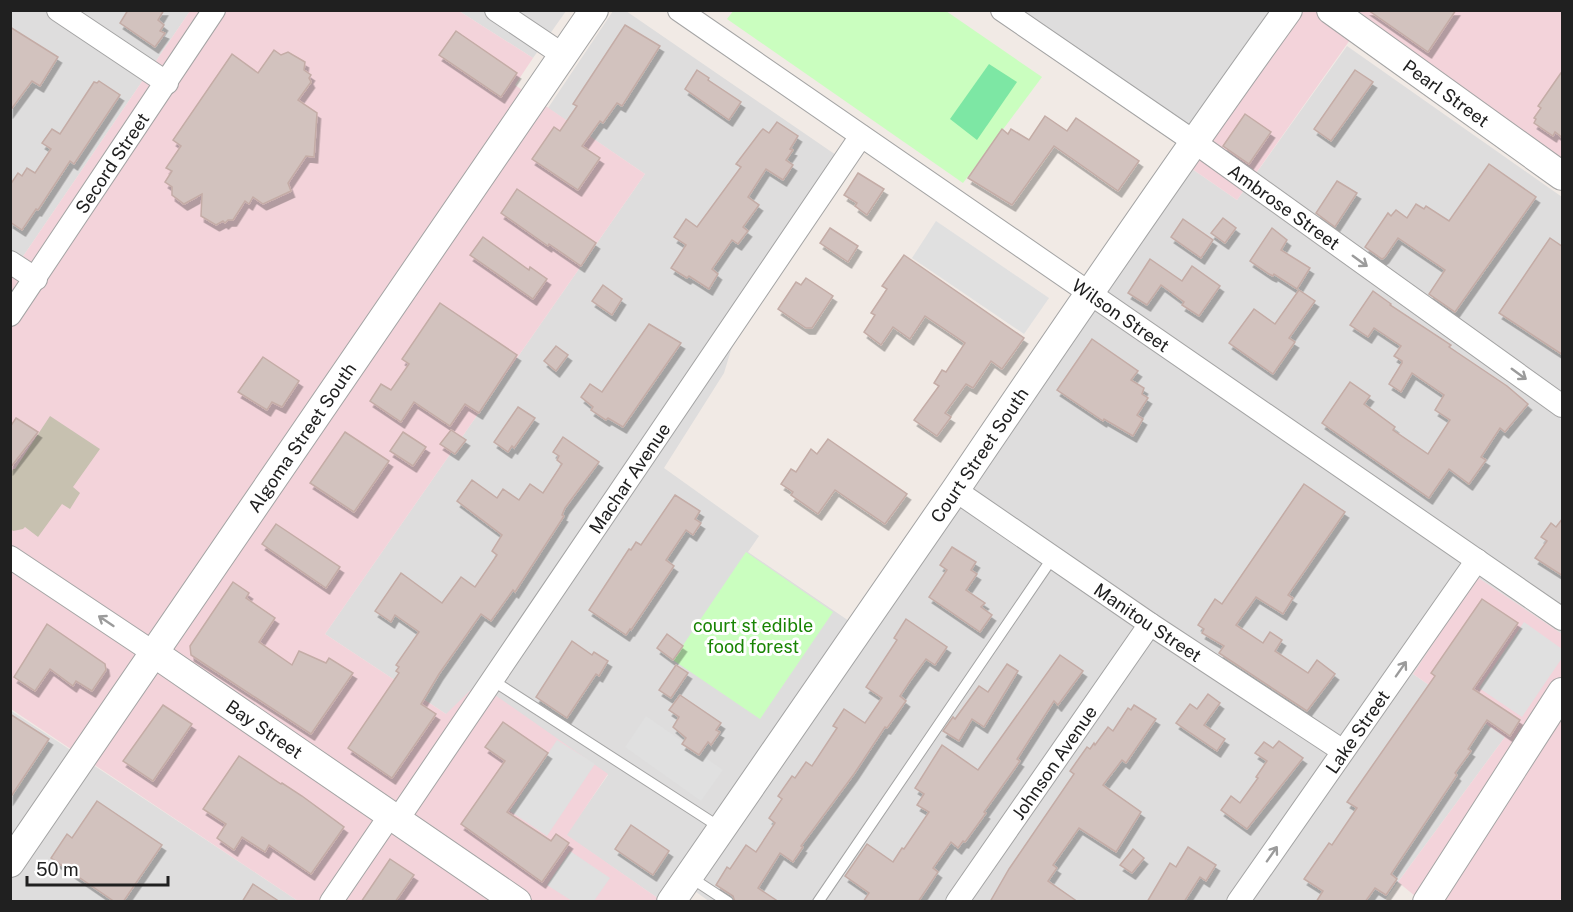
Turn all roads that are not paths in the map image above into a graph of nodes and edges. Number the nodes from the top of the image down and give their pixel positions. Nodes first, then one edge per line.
1 (58, 10) edge
2 (214, 10) edge
3 (496, 10) edge
4 (594, 10) edge
5 (679, 10) edge
6 (1002, 10) edge
7 (1288, 10) edge
8 (1331, 10) edge
9 (563, 55) junction
10 (167, 83) junction
11 (861, 136) junction
12 (1193, 141) junction
13 (1563, 176) edge
14 (10, 262) edge
15 (36, 279) junction
16 (1088, 294) junction
17 (10, 315) edge
18 (1563, 406) edge
19 (955, 490) junction
20 (10, 557) edge
21 (1053, 557) junction
22 (1477, 560) junction
23 (1563, 620) edge
24 (1150, 624) junction
25 (154, 653) junction
26 (492, 680) junction
27 (1563, 692) edge
28 (1344, 751) junction
29 (394, 817) junction
30 (722, 828) junction
31 (10, 863) edge
32 (689, 876) junction
33 (331, 902) edge
34 (517, 902) edge
35 (671, 902) edge
36 (728, 902) edge
37 (818, 902) edge
38 (957, 902) edge
39 (1238, 902) edge
40 (1427, 902) edge

1 - 10 street
2 - 10 street, Secord Street
3 - 9 street
4 - 9 street, Algoma Street South
5 - 11 street, Wilson Street
6 - 12 street, Ambrose Street
7 - 12 street, Court Street South
8 - 13 street, Pearl Street
9 - 25 street, Algoma Street South
10 - 15 street, Secord Street
11 - 16 street, Wilson Street
11 - 26 street, Machar Avenue
12 - 16 street, Court Street South
12 -> 18 street, Ambrose Street
14 - 15 street
15 - 17 street, Secord Street
16 - 19 street, Court Street South
16 - 22 street, Wilson Street
19 - 21 street, Manitou Street
19 - 30 street, Court Street South
25 -> 20 street, Bay Street
21 - 24 street, Manitou Street
21 - 37 lane
22 - 23 street, Wilson Street
28 -> 22 street, Lake Street
24 - 28 street, Manitou Street
24 - 38 street, Johnson Avenue
25 - 29 street, Bay Street
25 - 31 street, Algoma Street South
26 - 29 street, Machar Avenue
26 - 30 lane
27 - 40 street
39 -> 28 street, Lake Street
29 - 33 street, Machar Avenue
29 - 34 street, Bay Street
30 - 32 street, Court Street South
32 - 35 street, Court Street South
32 - 36 lane

